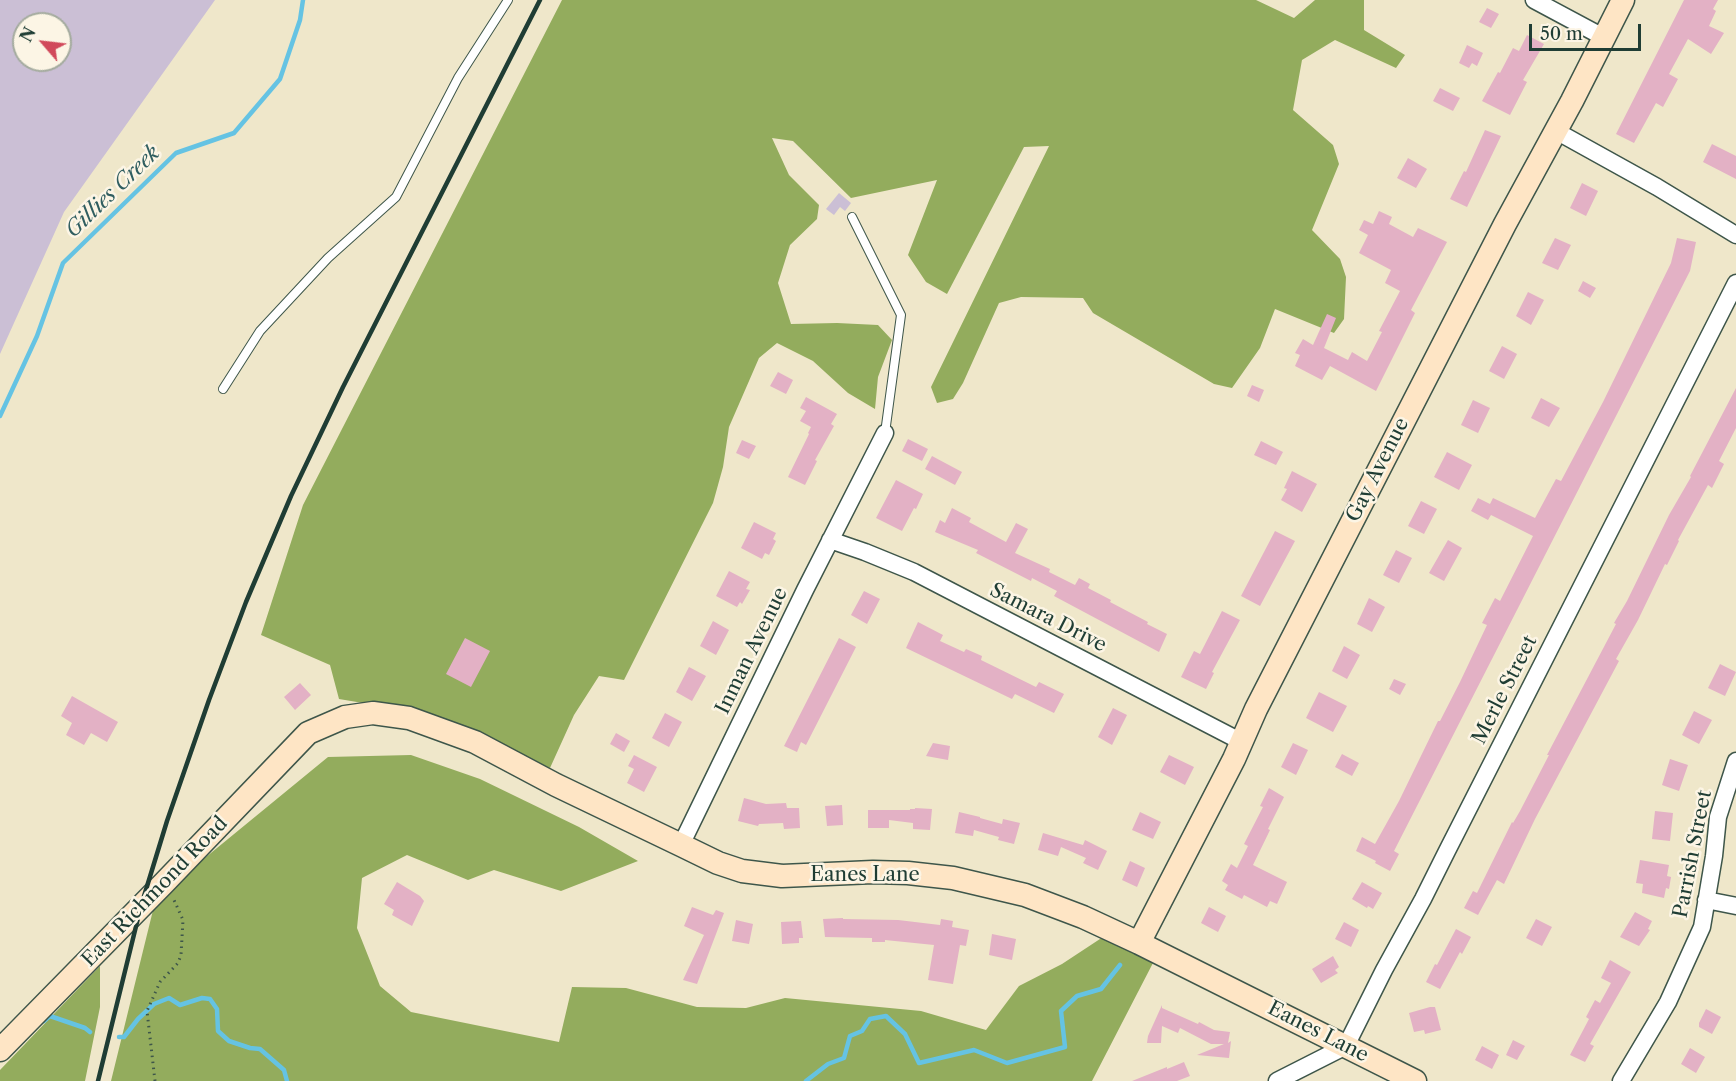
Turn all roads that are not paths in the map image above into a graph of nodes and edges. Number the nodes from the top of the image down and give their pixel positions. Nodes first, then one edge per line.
1 (508, 0) edge
2 (1534, 0) edge
3 (1623, 0) edge
4 (1605, 38) junction
5 (1556, 130) junction
6 (852, 217) dead end
7 (1736, 235) edge
8 (1736, 283) edge
9 (223, 389) dead end
10 (885, 433) joint
11 (830, 540) junction
12 (308, 732) joint
13 (1242, 742) junction
14 (1736, 761) edge
15 (681, 845) junction
16 (1706, 900) junction
17 (1736, 906) edge
18 (1139, 943) junction
19 (1346, 1046) junction
20 (0, 1050) edge
21 (1277, 1081) edge
22 (1415, 1081) edge
23 (1621, 1081) edge

1 - 9 lane
2 - 4 street
3 - 4 street, Gay Avenue
4 - 5 street, Gay Avenue
5 - 7 street
5 - 13 street, Gay Avenue
6 - 10 lane
8 - 19 street, Merle Street
10 - 11 street, Inman Avenue
11 - 13 street, Samara Drive
11 - 15 street, Inman Avenue
12 - 15 street, Eanes Lane
12 - 20 street, East Richmond Road
13 - 18 street, Gay Avenue
14 - 16 street, Parrish Street
15 - 18 street, Eanes Lane
16 - 17 street
16 - 23 street, Parrish Street
18 - 19 street, Eanes Lane
19 - 21 street
19 - 22 street, Eanes Lane

